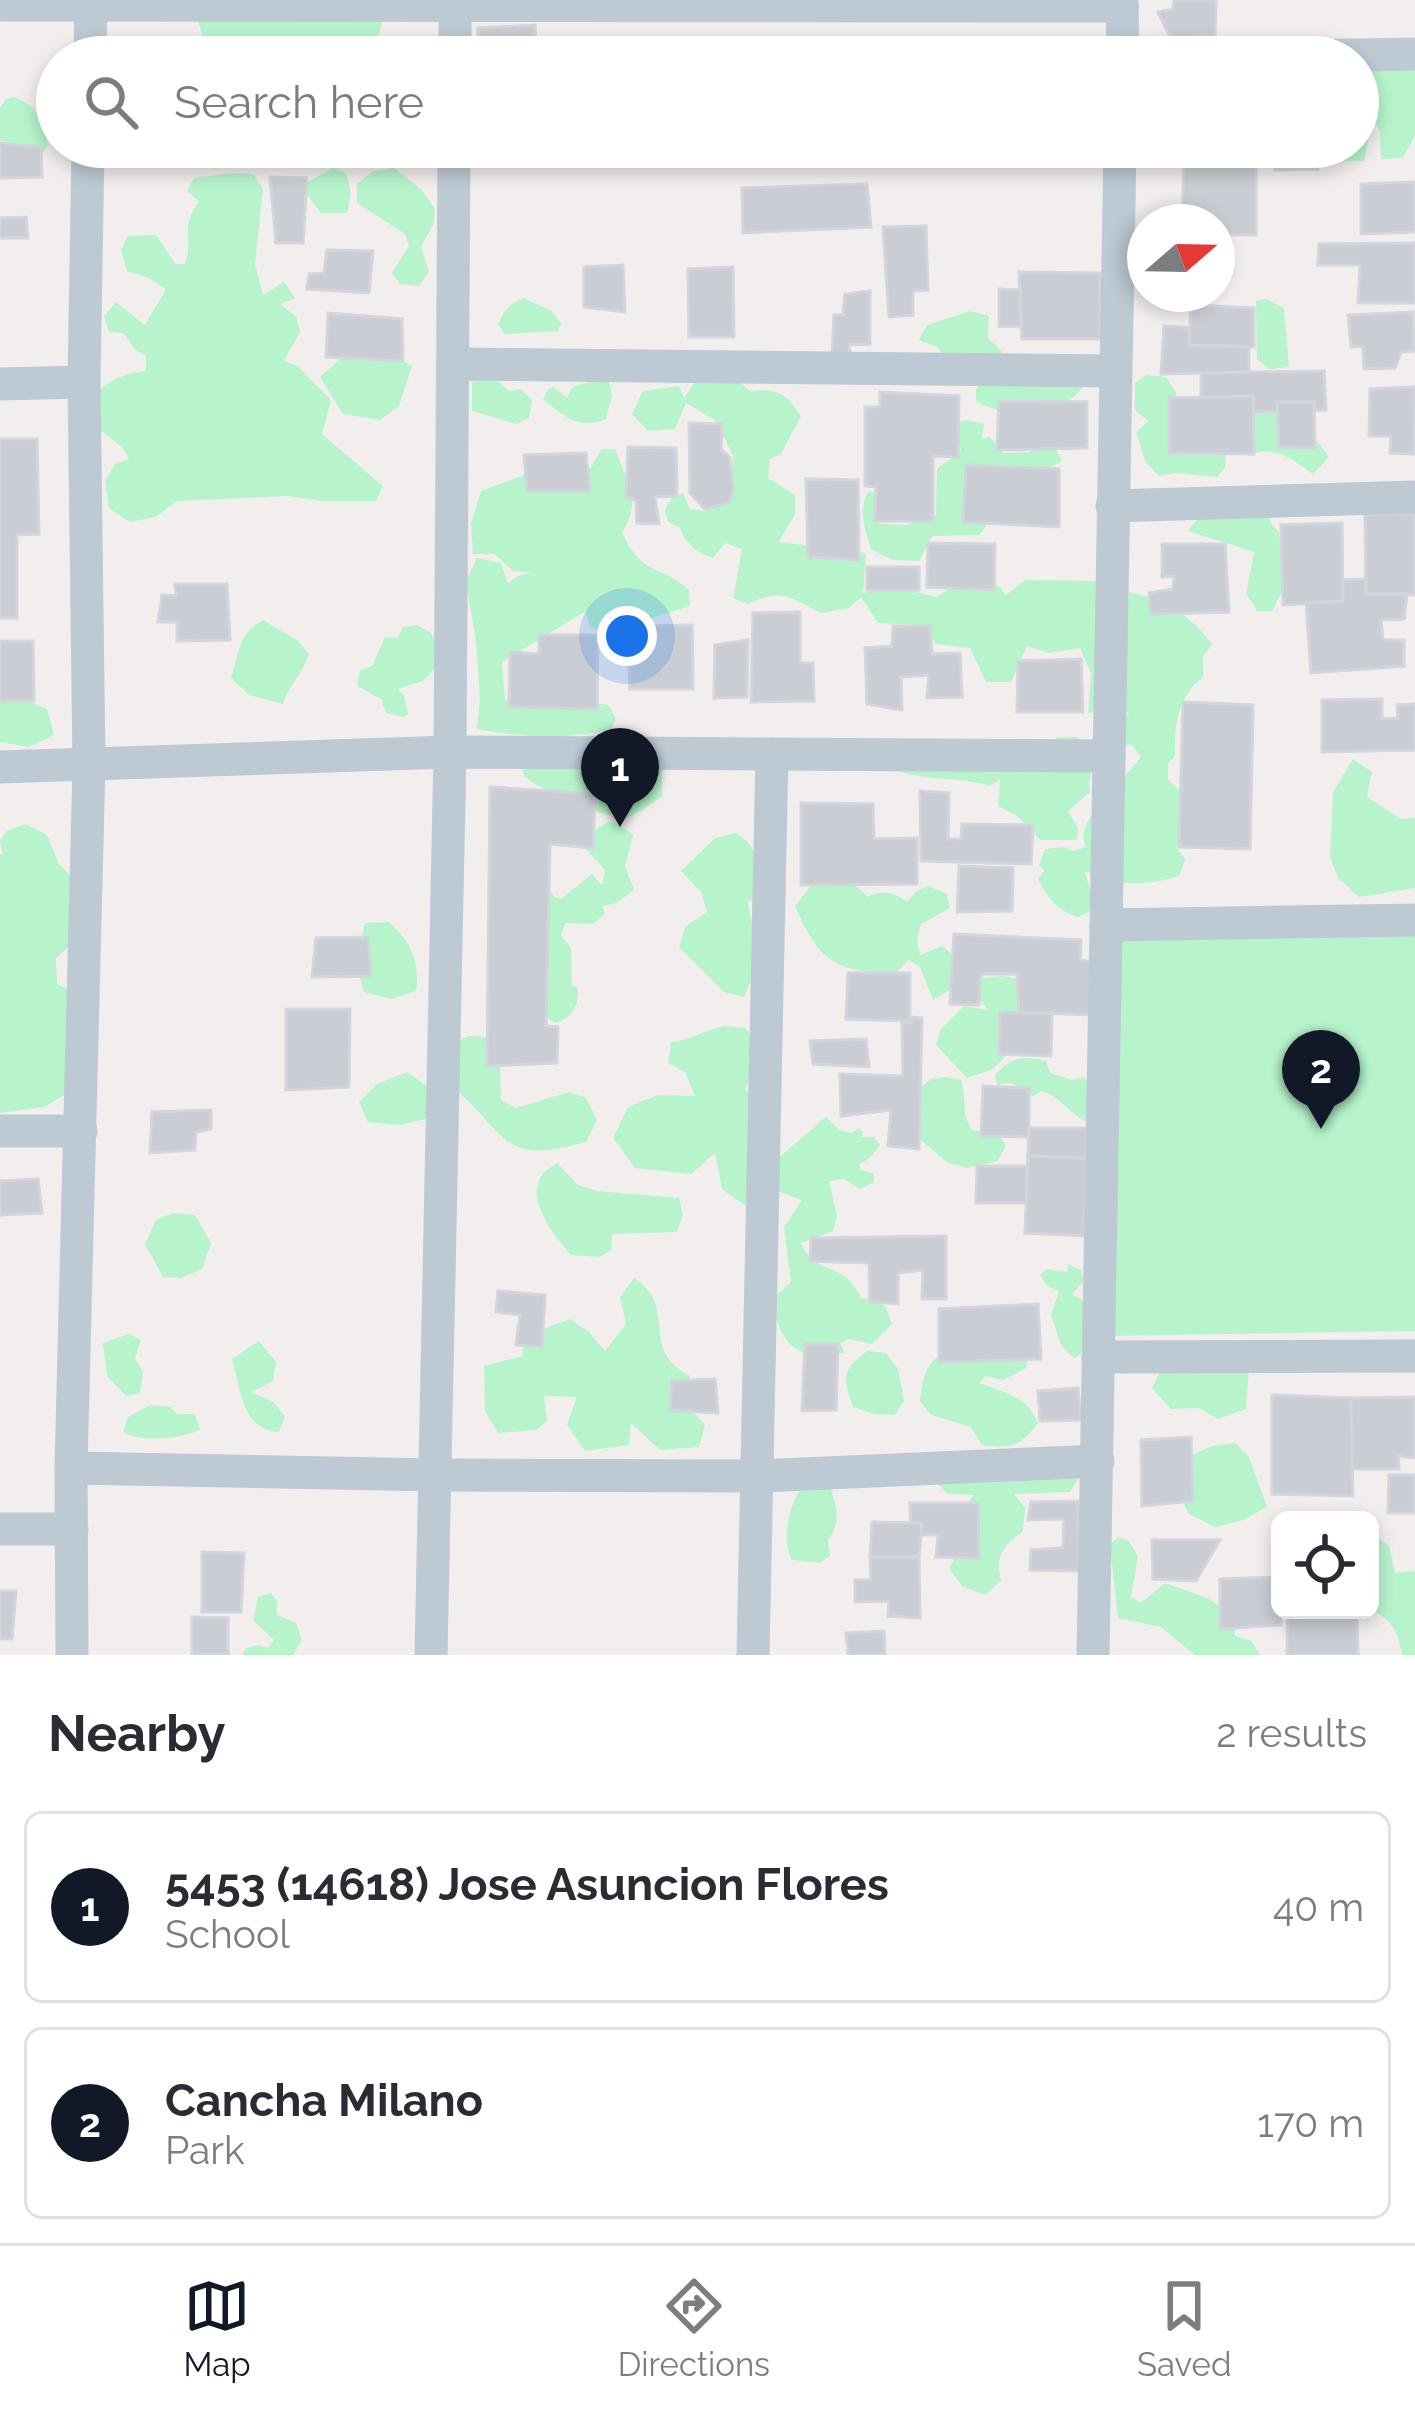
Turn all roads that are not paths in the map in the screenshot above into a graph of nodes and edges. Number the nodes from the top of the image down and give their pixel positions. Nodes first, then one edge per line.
1 (91, 2) edge
2 (455, 3) edge
3 (1122, 3) edge
4 (0, 5) edge
5 (90, 36) edge
6 (455, 36) edge
7 (1123, 36) edge
8 (1415, 54) edge
9 (1379, 55) edge
10 (88, 168) edge
11 (454, 168) edge
12 (1120, 168) edge
13 (453, 364) junction
14 (1115, 371) junction
15 (84, 382) junction
16 (0, 384) edge
17 (1415, 497) edge
18 (1112, 506) junction
19 (450, 752) junction
20 (772, 754) junction
21 (1107, 756) junction
22 (89, 765) junction
23 (0, 767) edge
24 (1415, 920) edge
25 (1106, 925) junction
26 (0, 1131) edge
27 (81, 1131) junction
28 (1415, 1356) edge
29 (1098, 1357) junction
30 (1098, 1461) junction
31 (71, 1468) junction
32 (435, 1475) junction
33 (759, 1476) junction
34 (0, 1529) edge
35 (72, 1529) junction
36 (72, 1655) edge
37 (430, 1655) edge
38 (753, 1655) edge
39 (1093, 1655) edge

1 - 2 street
1 - 4 street
1 - 5 street
2 - 3 street
2 - 6 street
3 - 7 street
8 - 9 street
10 - 15 street
11 - 13 street
12 - 14 street
13 - 14 street
13 - 19 street
14 - 18 street
15 - 16 street
15 - 22 street
17 - 18 street
18 - 21 street
19 - 20 street
19 - 22 street
19 - 32 street
20 - 21 street
20 - 33 street
21 - 25 street
22 - 23 street
22 - 27 street
24 - 25 street
25 - 29 street
26 - 27 street
27 - 31 street
28 - 29 street
29 - 30 street
30 - 33 street
30 - 39 street
31 - 32 street
31 - 35 street
32 - 33 street
32 - 37 street
33 - 38 street
34 - 35 street
35 - 36 street

